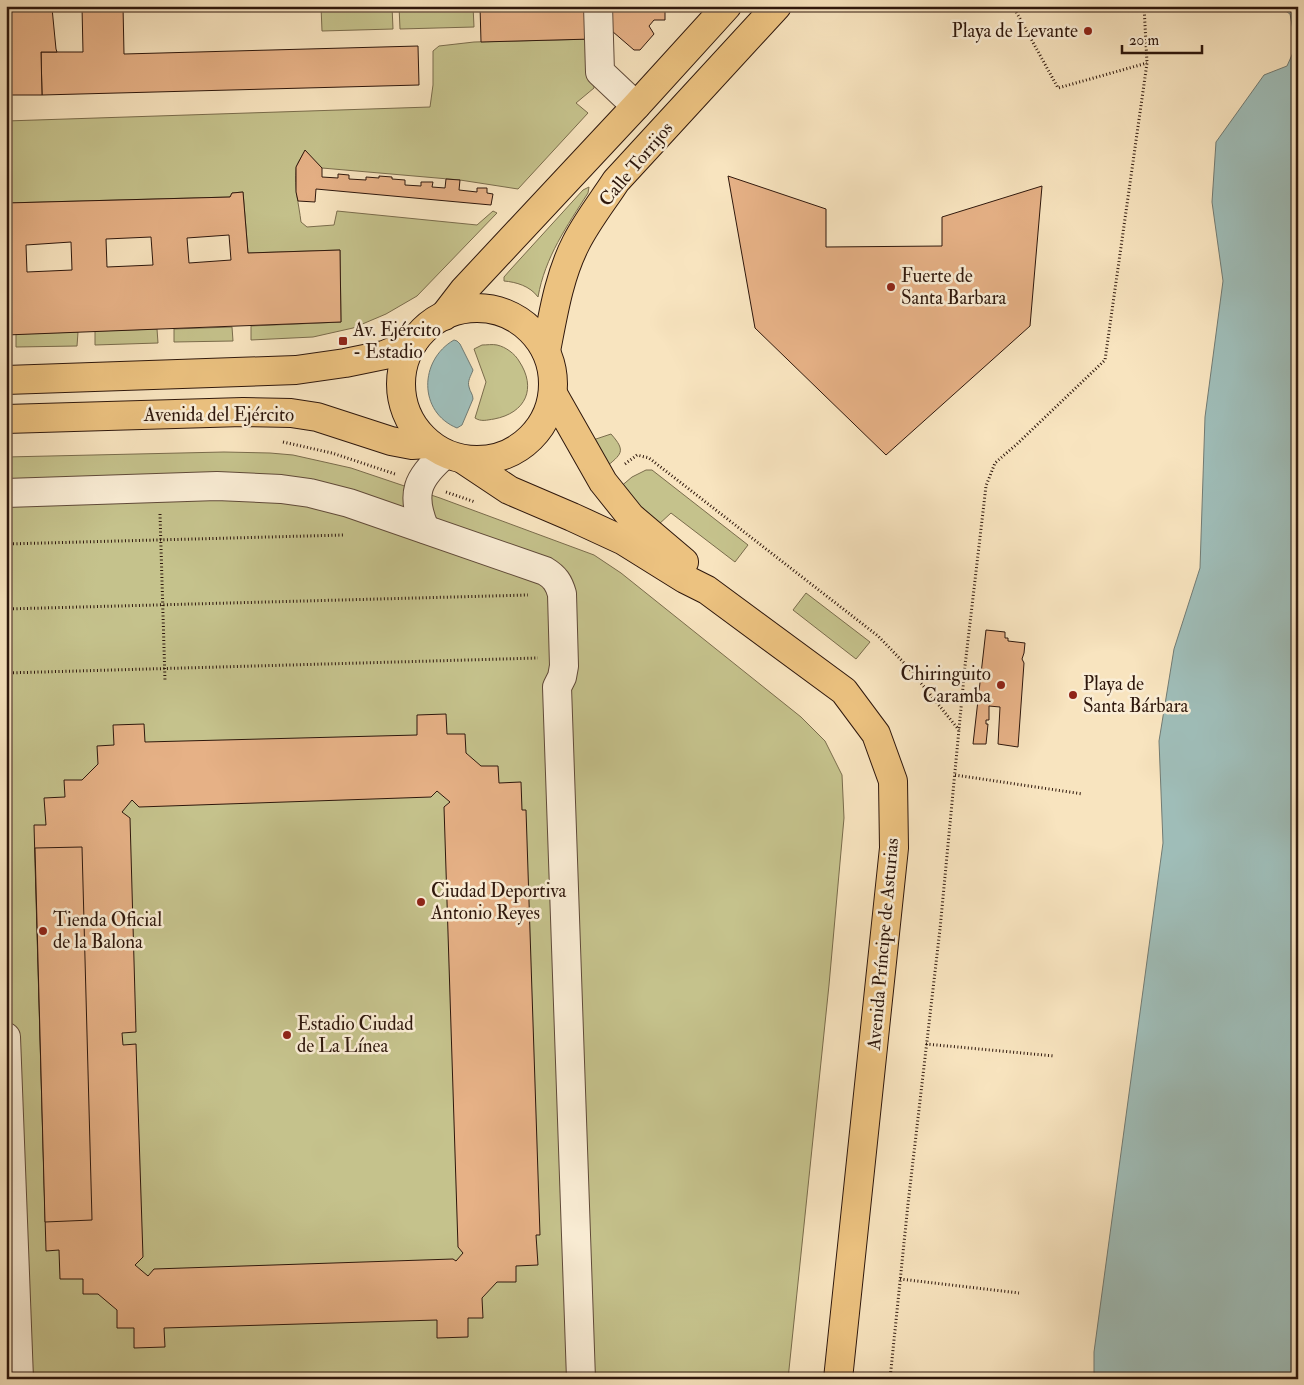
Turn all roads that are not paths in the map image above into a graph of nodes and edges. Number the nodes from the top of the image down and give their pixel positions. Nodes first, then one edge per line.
1 (598, 6) edge
2 (727, 6) edge
3 (777, 6) edge
4 (636, 106) junction
5 (444, 316) junction
6 (413, 343) junction
7 (546, 350) junction
8 (6, 380) edge
9 (553, 394) junction
10 (19, 419) edge
11 (6, 427) edge
12 (446, 452) junction
13 (6, 493) edge
14 (425, 530) junction
15 (707, 590) junction
16 (6, 1037) edge
17 (19, 1379) edge
18 (581, 1379) edge
19 (838, 1379) edge

1 - 4 street
2 - 4 main road, Calle Torrijos
3 - 7 main road, Calle Torrijos
4 - 5 main road, Calle Torrijos
5 - 6 main road
5 - 7 main road
6 - 8 main road
6 - 12 main road
7 - 9 main road
9 - 12 main road
9 - 15 main road, Avenida Príncipe de Asturias
10 - 11 street
10 - 12 main road, Avenida del Ejército
12 - 14 street
12 - 15 main road, Avenida Príncipe de Asturias
13 - 14 street
14 - 18 street
15 - 19 main road, Avenida Príncipe de Asturias
16 - 17 street

